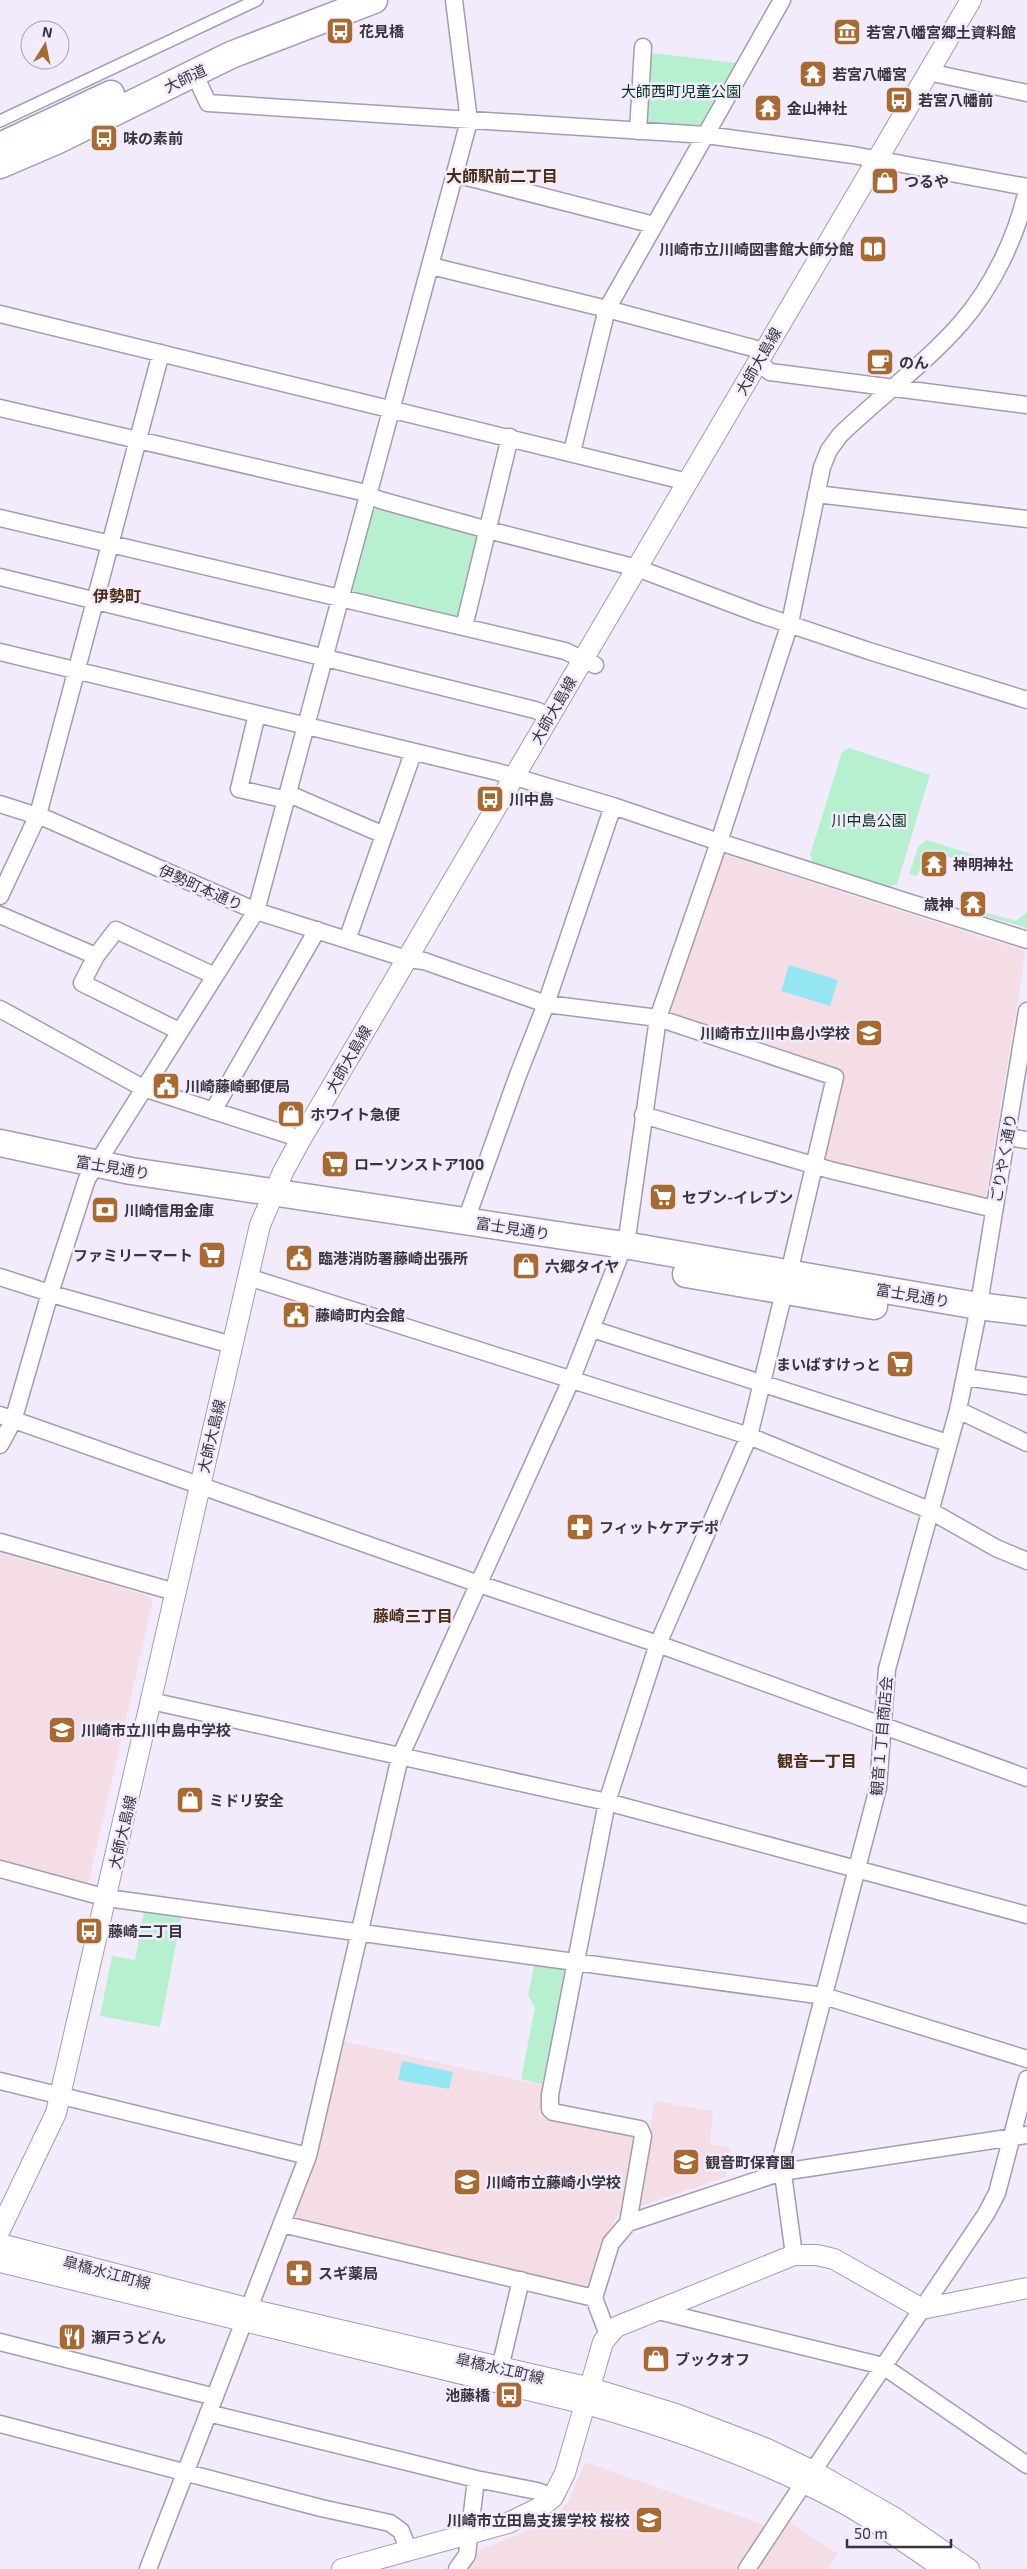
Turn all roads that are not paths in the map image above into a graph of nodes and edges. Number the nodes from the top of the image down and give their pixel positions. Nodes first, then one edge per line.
1 (257, 0) edge
2 (332, 0) edge
3 (374, 0) edge
4 (454, 0) edge
5 (782, 0) edge
6 (971, 0) edge
7 (642, 47) dead end
8 (194, 73) junction
9 (932, 73) junction
10 (1027, 93) edge
11 (0, 121) edge
12 (469, 121) junction
13 (638, 131) junction
14 (706, 135) junction
15 (0, 146) edge
16 (876, 160) junction
17 (0, 165) edge
18 (455, 174) junction
19 (1027, 189) edge
20 (654, 225) junction
21 (431, 266) junction
22 (607, 309) junction
23 (0, 314) edge
24 (161, 353) junction
25 (761, 357) junction
26 (892, 388) junction
27 (1027, 405) edge
28 (0, 408) edge
29 (392, 409) junction
30 (510, 437) junction
31 (137, 440) junction
32 (572, 452) junction
33 (688, 482) junction
34 (816, 494) junction
35 (369, 496) junction
36 (0, 518) edge
37 (1027, 518) edge
38 (488, 530) junction
39 (110, 544) junction
40 (637, 568) junction
41 (0, 577) edge
42 (340, 599) junction
43 (94, 601) junction
44 (790, 623) junction
45 (464, 627) junction
46 (0, 652) edge
47 (326, 657) junction
48 (582, 659) junction
49 (76, 670) junction
50 (1027, 700) edge
51 (257, 714) junction
52 (550, 716) junction
53 (307, 726) junction
54 (413, 752) junction
55 (520, 779) junction
56 (288, 797) junction
57 (0, 804) edge
58 (613, 806) junction
59 (38, 815) junction
60 (384, 835) junction
61 (719, 842) junction
62 (0, 896) edge
63 (256, 911) junction
64 (0, 915) edge
65 (318, 930) junction
66 (347, 940) junction
67 (1027, 940) edge
68 (96, 956) junction
69 (407, 960) junction
70 (215, 976) junction
71 (546, 1004) junction
72 (0, 1009) edge
73 (1027, 1010) edge
74 (658, 1018) junction
75 (179, 1031) junction
76 (1022, 1075) edge
77 (143, 1088) junction
78 (213, 1111) junction
79 (644, 1115) junction
80 (1007, 1137) junction
81 (301, 1139) junction
82 (1027, 1140) edge
83 (0, 1143) edge
84 (0, 1161) edge
85 (815, 1166) junction
86 (91, 1172) junction
87 (270, 1200) junction
88 (994, 1209) junction
89 (466, 1220) junction
90 (621, 1254) junction
91 (0, 1277) edge
92 (248, 1277) junction
93 (787, 1282) junction
94 (50, 1293) junction
95 (1027, 1312) edge
96 (977, 1314) junction
97 (592, 1329) junction
98 (1027, 1329) edge
99 (232, 1345) junction
100 (965, 1377) junction
101 (572, 1378) junction
102 (762, 1382) junction
103 (1027, 1386) edge
104 (958, 1410) junction
105 (7, 1418) edge
106 (749, 1436) junction
107 (948, 1443) junction
108 (1027, 1444) edge
109 (0, 1446) edge
110 (199, 1485) junction
111 (929, 1510) junction
112 (0, 1542) edge
113 (1027, 1561) edge
114 (479, 1584) junction
115 (175, 1592) junction
116 (658, 1644) junction
117 (152, 1701) junction
118 (884, 1727) junction
119 (400, 1757) junction
120 (1027, 1778) edge
121 (607, 1802) junction
122 (0, 1869) edge
123 (858, 1871) junction
124 (107, 1898) junction
125 (1027, 1915) edge
126 (360, 1933) junction
127 (575, 1962) junction
128 (824, 1996) junction
129 (1027, 2059) edge
130 (1027, 2079) edge
131 (0, 2081) edge
132 (60, 2095) junction
133 (1019, 2136) edge
134 (308, 2156) junction
135 (782, 2172) junction
136 (628, 2223) junction
137 (282, 2224) junction
138 (0, 2230) edge
139 (0, 2244) edge
140 (794, 2255) junction
141 (0, 2262) edge
142 (521, 2280) junction
143 (1027, 2288) edge
144 (594, 2298) junction
145 (922, 2308) junction
146 (658, 2311) junction
147 (246, 2316) junction
148 (608, 2335) junction
149 (0, 2342) edge
150 (883, 2366) junction
151 (500, 2368) junction
152 (589, 2396) junction
153 (215, 2397) junction
154 (208, 2413) junction
155 (0, 2424) edge
156 (1027, 2465) edge
157 (185, 2472) junction
158 (808, 2478) junction
159 (476, 2479) junction
160 (553, 2497) junction
161 (468, 2534) junction
162 (409, 2551) junction
163 (148, 2569) edge
164 (342, 2569) edge
165 (457, 2569) edge
166 (747, 2569) edge
167 (944, 2569) edge
168 (969, 2569) edge

1 - 11 street
2 - 15 highway, 大師道
3 - 8 highway, 大師道
4 - 12 street
5 - 14 street
6 - 9 street, 大師大島線
7 - 13 street
8 - 12 street
8 - 17 highway, 大師道
9 - 10 street
9 - 16 street, 大師大島線
12 - 13 street
12 - 18 street
13 - 14 street
14 - 16 street
14 - 20 street
16 - 19 street
16 - 25 street, 大師大島線
18 - 20 street
18 - 21 street
19 - 26 street
20 - 22 street
21 - 22 street
21 - 29 street
22 - 25 street
22 - 32 street
23 - 24 street
24 - 29 street
24 - 31 street
25 - 26 street
25 - 33 street, 大師大島線
26 - 27 street
26 - 34 street
28 - 31 street
29 - 30 street
29 - 35 street
30 - 32 street
30 - 38 street
31 - 35 street
31 - 39 street
32 - 33 street
33 - 40 street, 大師大島線
34 - 37 street
34 - 44 street
35 - 38 street
35 - 42 street
36 - 39 street
38 - 40 street
38 - 45 street
39 - 42 street
39 - 43 street
40 - 44 street
40 - 48 street, 大師大島線
41 - 43 street
42 - 45 street
42 - 47 street
43 - 47 street
43 - 49 street
44 - 50 street
44 - 61 street
45 - 48 street
46 - 49 street
47 - 52 street
47 - 53 street
48 - 52 street, 大師大島線
49 - 51 street
49 - 59 street
51 - 53 street
51 - 56 street
52 - 55 street, 大師大島線
53 - 54 street
53 - 56 street
54 - 55 street
54 - 60 street
55 - 58 street
55 - 69 street, 大師大島線
56 - 60 street
56 - 63 street
57 - 59 street, 伊勢町本通り
58 - 61 street
58 - 71 street
59 - 62 street
59 - 63 street, 伊勢町本通り
60 - 66 street
61 - 67 street
61 - 74 street
63 - 65 street, 伊勢町本通り
63 - 70 street
64 - 68 street
65 - 66 street, 伊勢町本通り
65 - 78 street
66 - 69 street, 伊勢町本通り
68 - 70 street
68 - 75 street
69 - 71 street, 伊勢町本通り
69 - 81 street, 大師大島線
70 - 75 street
71 - 74 street, 伊勢町本通り
71 - 89 street
72 - 77 street
73 - 76 street, ごりやく通り
74 - 79 street
74 - 85 street, 伊勢町本通り
75 - 77 street
76 - 80 street, ごりやく通り
77 - 78 street
77 - 86 street
78 - 81 street
79 - 85 street
79 - 90 street
80 - 82 street
80 - 88 street, ごりやく通り
81 - 87 street, 大師大島線
83 - 86 highway, 富士見通り
84 - 86 highway, 富士見通り
85 - 88 street
85 - 93 street
86 - 87 highway, 富士見通り
86 - 94 street
87 - 89 highway, 富士見通り
87 - 90 highway, 富士見通り
87 - 92 street, 大師大島線
88 - 96 street, ごりやく通り
89 - 90 highway, 富士見通り
90 - 93 highway, 富士見通り
90 - 97 street
91 - 94 street
92 - 99 street, 大師大島線
92 - 101 street
93 - 96 highway, 富士見通り
93 - 102 street
94 - 99 street
94 - 105 street
95 - 96 highway, 富士見通り
96 - 98 highway, 富士見通り
96 - 100 street, 観音１丁目商店会
97 - 101 street
97 - 102 street
99 - 110 street, 大師大島線
100 - 103 street
100 - 104 street, 観音１丁目商店会
101 - 106 street
101 - 114 street
102 - 106 street
102 - 107 street
104 - 107 street, 観音１丁目商店会
104 - 108 street
105 - 109 street
105 - 110 street
106 - 111 street
106 - 116 street
107 - 111 street, 観音１丁目商店会
110 - 114 street
110 - 115 street, 大師大島線
111 - 113 street
111 - 118 street, 観音１丁目商店会
112 - 115 street
114 - 116 street
114 - 119 street
115 - 117 street, 大師大島線
116 - 118 street
116 - 121 street
117 - 119 street
117 - 124 street, 大師大島線
118 - 120 street
118 - 123 street, 観音１丁目商店会
119 - 121 street
119 - 126 street
121 - 123 street
121 - 127 street
122 - 124 street
123 - 125 street
123 - 128 street, 観音１丁目商店会
124 - 126 street
124 - 132 street, 大師大島線
126 - 127 street
126 - 134 street
127 - 128 street
127 - 136 street
128 - 129 street
128 - 135 street, 観音１丁目商店会
130 - 133 street
131 - 132 street
132 - 134 street
132 - 138 street, 大師大島線
133 - 135 street
133 - 145 street
134 - 137 street
135 - 136 street
135 - 140 street, 観音１丁目商店会
136 - 144 street
137 - 142 street
137 - 147 street
139 - 147 street, 皐橋水江町線
140 - 145 street
140 - 146 street
141 - 147 street, 皐橋水江町線
142 - 144 street
142 - 151 street
143 - 145 street
144 - 148 street
145 - 150 street
146 - 148 street
146 - 150 street
147 - 151 street, 皐橋水江町線
147 - 152 street, 皐橋水江町線
147 - 153 street
148 - 152 street
149 - 153 street
150 - 156 street
150 - 158 street
151 - 152 street, 皐橋水江町線
152 - 158 street, 皐橋水江町線
152 - 160 street
153 - 154 street
154 - 157 street
154 - 159 street
155 - 157 street
157 - 162 street
157 - 163 street
158 - 166 street
158 - 167 street, 皐橋水江町線
158 - 168 street, 皐橋水江町線
159 - 160 street
159 - 161 street
160 - 161 street
161 - 162 street
161 - 165 street
162 - 164 street

